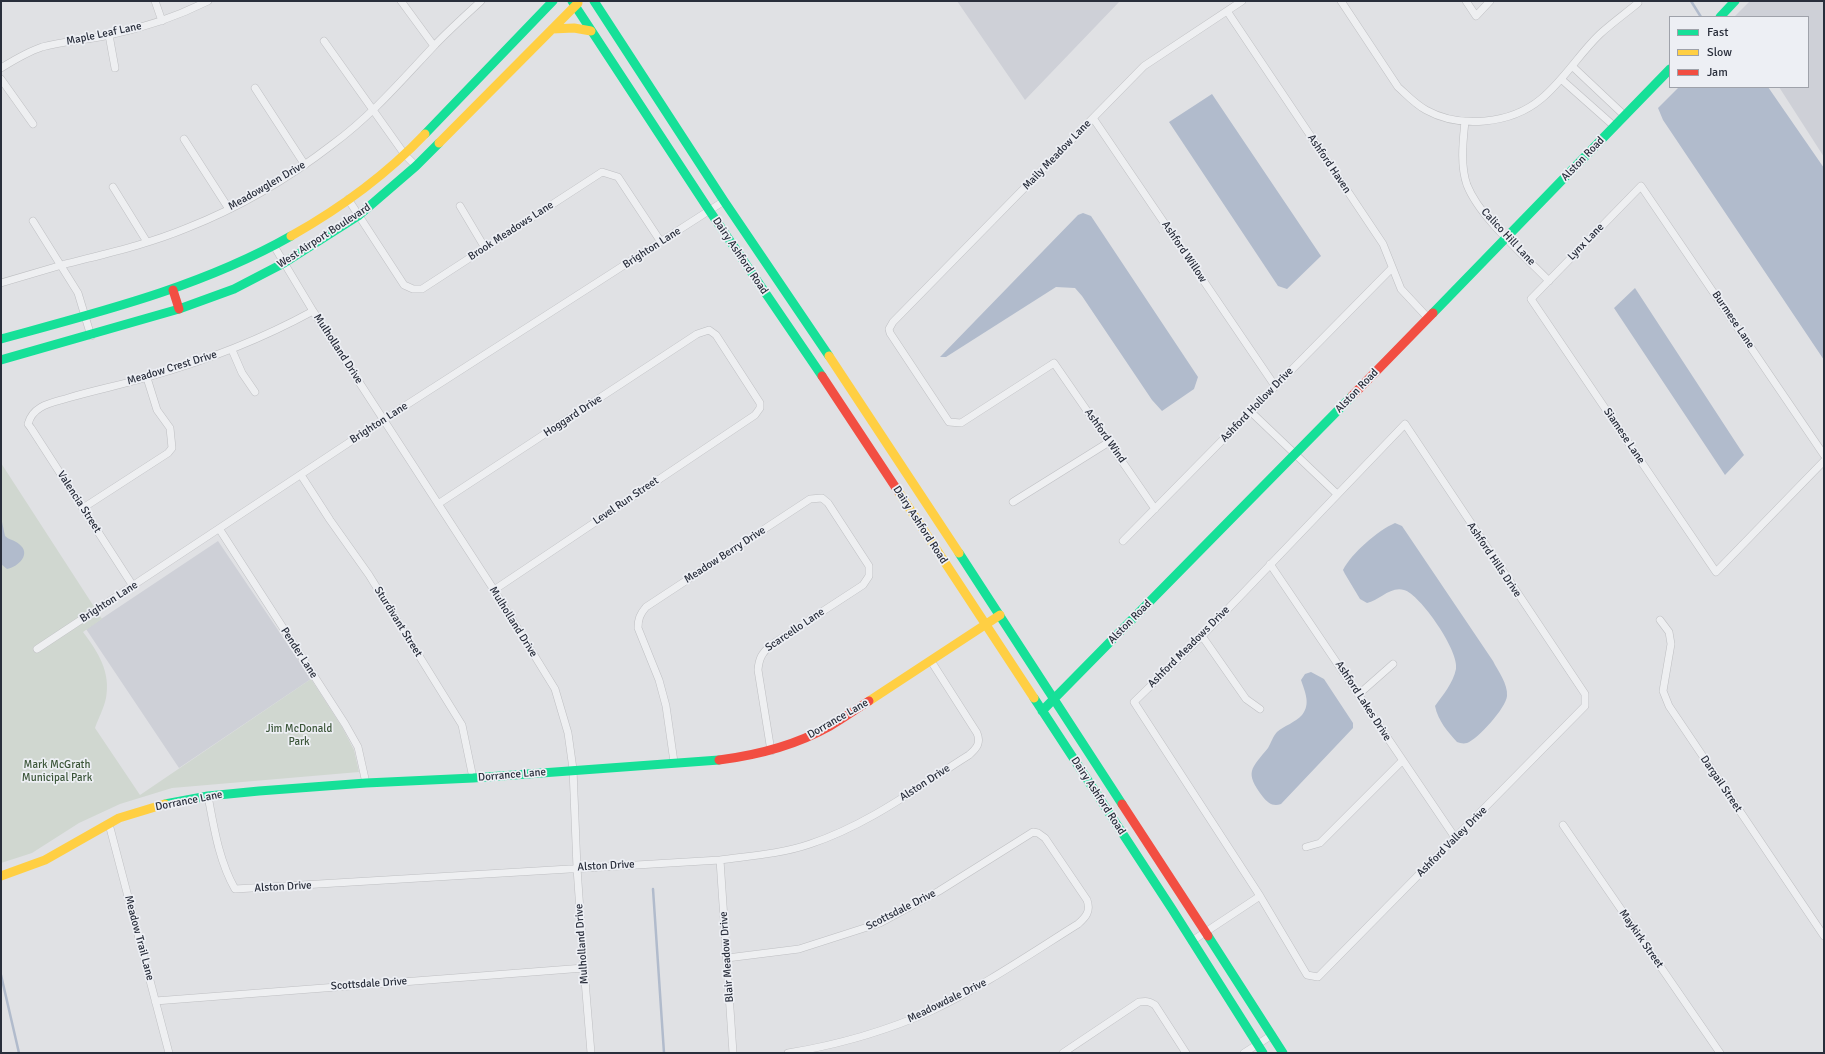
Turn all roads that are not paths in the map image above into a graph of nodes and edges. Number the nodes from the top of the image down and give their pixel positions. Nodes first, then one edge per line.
1 (155, 1) edge
2 (208, 1) edge
3 (401, 1) edge
4 (481, 1) edge
5 (553, 1) edge
6 (594, 1) edge
7 (1242, 1) edge
8 (1341, 1) edge
9 (1466, 1) edge
10 (1490, 1) edge
11 (1735, 1) edge
12 (575, 3) edge
13 (1638, 3) dead end
14 (1227, 12) junction
15 (1721, 16) edge
16 (162, 21) junction
17 (552, 29) junction
18 (591, 31) junction
19 (109, 35) junction
20 (324, 41) dead end
21 (434, 46) junction
22 (1572, 66) junction
23 (1, 68) edge
24 (115, 68) dead end
25 (1669, 70) edge
26 (1561, 78) junction
27 (1, 79) edge
28 (255, 88) dead end
29 (373, 110) junction
30 (1625, 116) junction
31 (1093, 118) junction
32 (1465, 121) junction
33 (33, 124) dead end
34 (1614, 126) junction
35 (184, 139) dead end
36 (405, 155) junction
37 (305, 164) junction
38 (416, 166) junction
39 (1641, 186) joint
40 (113, 187) dead end
41 (348, 199) junction
42 (724, 201) junction
43 (460, 206) dead end
44 (229, 209) junction
45 (709, 210) junction
46 (358, 216) junction
47 (33, 220) dead end
48 (1506, 237) junction
49 (147, 242) junction
50 (661, 242) junction
51 (274, 246) junction
52 (486, 248) junction
53 (284, 263) junction
54 (62, 265) junction
55 (1392, 268) junction
56 (1549, 281) junction
57 (1, 283) edge
58 (173, 290) junction
59 (1531, 299) joint
60 (179, 309) junction
61 (313, 311) junction
62 (86, 316) junction
63 (1428, 318) junction
64 (91, 336) junction
65 (1, 339) edge
66 (232, 350) junction
67 (1, 360) edge
68 (1054, 363) joint
69 (147, 378) junction
70 (1275, 386) junction
71 (255, 392) dead end
72 (758, 412) joint
73 (1251, 412) junction
74 (30, 417) joint
75 (870, 418) junction
76 (384, 420) junction
77 (1404, 424) joint
78 (856, 427) junction
79 (1109, 442) junction
80 (1296, 454) junction
81 (1824, 455) edge
82 (1824, 462) edge
83 (301, 475) junction
84 (1337, 494) junction
85 (1013, 502) dead end
86 (438, 504) junction
87 (83, 508) junction
88 (1155, 509) junction
89 (220, 530) junction
90 (1123, 541) dead end
91 (1270, 564) junction
92 (869, 576) joint
93 (133, 586) junction
94 (494, 590) junction
95 (1000, 615) junction
96 (1660, 620) dead end
97 (986, 625) junction
98 (1202, 636) junction
99 (37, 649) dead end
100 (931, 661) junction
101 (1392, 664) dead end
102 (1359, 694) junction
103 (1585, 694) joint
104 (1055, 698) junction
105 (1260, 709) dead end
106 (1042, 711) junction
107 (771, 751) junction
108 (1402, 761) junction
109 (674, 762) junction
110 (573, 769) junction
111 (473, 778) junction
112 (366, 783) junction
113 (208, 796) junction
114 (109, 824) junction
115 (1563, 825) dead end
116 (1456, 839) junction
117 (1306, 847) dead end
118 (720, 860) junction
119 (577, 868) junction
120 (1, 876) edge
121 (1260, 896) junction
122 (1088, 912) joint
123 (1206, 931) junction
124 (1824, 936) edge
125 (1192, 941) junction
126 (727, 958) junction
127 (584, 968) junction
128 (155, 1001) junction
129 (1272, 1035) junction
130 (1258, 1044) junction
131 (168, 1053) edge
132 (592, 1053) edge
133 (733, 1053) edge
134 (788, 1053) edge
135 (1063, 1053) edge
136 (1186, 1053) edge
137 (1244, 1053) edge
138 (1263, 1053) edge
139 (1283, 1053) edge
140 (1720, 1053) edge

1 - 16 street
2 - 16 street, Maple Leaf Lane
3 - 21 street
4 - 21 street, Meadowglen Drive
5 - 36 main road, West Airport Boulevard
6 - 42 main road, Dairy Ashford Road
7 - 14 street, Maily Meadow Lane
8 - 32 street
9 - 10 street
11 - 15 main road
12 - 17 main road, West Airport Boulevard
12 - 18 main road, Dairy Ashford Road
13 - 22 street
14 - 31 street, Maily Meadow Lane
14 - 55 street, Ashford Haven
16 - 19 street, Maple Leaf Lane
17 - 18 main road
17 - 38 main road, West Airport Boulevard
18 - 45 main road, Dairy Ashford Road
19 - 23 street, Maple Leaf Lane
19 - 24 street
20 - 29 street
21 - 29 street, Meadowglen Drive
22 - 26 street
22 - 30 street
25 - 30 main road, Alston Road
26 - 32 street
26 - 34 street
27 - 33 street
28 - 37 street
29 - 36 street
29 - 37 street, Meadowglen Drive
30 - 34 main road, Alston Road
31 - 68 street, Maily Meadow Lane
31 - 70 street, Ashford Willow
32 - 48 street, Calico Hill Lane
34 - 48 main road, Alston Road
35 - 44 street
36 - 38 street
36 - 41 main road, West Airport Boulevard
37 - 44 street, Meadowglen Drive
38 - 46 main road, West Airport Boulevard
39 - 56 street, Lynx Lane
39 - 81 street, Burmese Lane
40 - 49 street
41 - 46 street
41 - 51 main road, West Airport Boulevard
42 - 45 street, Brighton Lane
42 - 75 main road, Dairy Ashford Road
43 - 52 street
44 - 49 street, Meadowglen Drive
45 - 50 street, Brighton Lane
45 - 78 main road, Dairy Ashford Road
46 - 52 street, Brook Meadows Lane
46 - 53 main road, West Airport Boulevard
47 - 54 street
48 - 56 street, Calico Hill Lane
48 - 63 main road, Alston Road
49 - 54 street, Meadowglen Drive
50 - 52 street, Brook Meadows Lane
50 - 76 street, Brighton Lane
51 - 53 street, Mulholland Drive
51 - 58 main road, West Airport Boulevard
53 - 60 main road, West Airport Boulevard
53 - 61 street, Mulholland Drive
54 - 57 street, Meadowglen Drive
54 - 62 street
55 - 63 street, Ashford Haven
55 - 70 street, Ashford Hollow Drive
56 - 59 street, Lynx Lane
58 - 60 main road
58 - 62 main road, West Airport Boulevard
59 - 82 street, Siamese Lane
60 - 64 main road, West Airport Boulevard
61 - 66 street, Meadow Crest Drive
61 - 76 street, Mulholland Drive
62 - 64 street
62 - 65 main road, West Airport Boulevard
63 - 80 main road, Alston Road
64 - 67 main road, West Airport Boulevard
66 - 69 street, Meadow Crest Drive
66 - 71 street
68 - 79 street, Ashford Wind
69 - 74 street, Meadow Crest Drive
69 - 87 street
70 - 73 street, Ashford Hollow Drive
72 - 86 street, Hoggard Drive
72 - 94 street, Level Run Street
73 - 80 street
73 - 88 street, Ashford Hollow Drive
74 - 87 street, Valencia Street
75 - 78 main road
75 - 95 main road, Dairy Ashford Road
76 - 83 street, Brighton Lane
76 - 86 street, Mulholland Drive
77 - 84 street, Ashford Meadows Drive
77 - 103 street, Ashford Hills Drive
78 - 97 main road, Dairy Ashford Road
79 - 85 street
79 - 88 street, Ashford Wind
80 - 84 street
80 - 104 main road, Alston Road
83 - 89 street, Brighton Lane
83 - 111 street, Sturdivant Street
84 - 91 street, Ashford Meadows Drive
86 - 94 street, Mulholland Drive
87 - 93 street, Valencia Street
88 - 90 street, Ashford Hollow Drive
89 - 93 street, Brighton Lane
89 - 112 street, Pender Lane
91 - 98 street, Ashford Meadows Drive
91 - 102 street, Ashford Lakes Drive
92 - 107 street, Scarcello Lane
92 - 109 street, Meadow Berry Drive
93 - 99 street, Brighton Lane
94 - 110 street, Mulholland Drive
95 - 97 main road, Dorrance Lane
95 - 104 main road, Dairy Ashford Road
96 - 124 street, Dargail Street
97 - 100 main road, Dorrance Lane
97 - 106 main road, Dairy Ashford Road
98 - 105 street
98 - 121 street, Ashford Meadows Drive
100 - 107 main road, Dorrance Lane
100 - 118 street, Alston Drive
101 - 102 street
102 - 108 street, Ashford Lakes Drive
103 - 116 street, Ashford Valley Drive
104 - 106 main road, Alston Road
104 - 123 main road, Dairy Ashford Road
106 - 125 main road, Dairy Ashford Road
107 - 109 main road, Dorrance Lane
108 - 116 street, Ashford Lakes Drive
108 - 117 street
109 - 110 main road, Dorrance Lane
110 - 111 main road, Dorrance Lane
110 - 119 street, Mulholland Drive
111 - 112 main road, Dorrance Lane
112 - 113 main road, Dorrance Lane
113 - 114 main road, Dorrance Lane
113 - 119 street, Alston Drive
114 - 120 main road, Dorrance Lane
114 - 128 street, Meadow Trail Lane
115 - 140 street, Maykirk Street
116 - 121 street, Ashford Valley Drive
118 - 119 street, Alston Drive
118 - 126 street, Blair Meadow Drive
119 - 127 street, Mulholland Drive
121 - 123 street
122 - 126 street, Scottsdale Drive
122 - 134 street, Meadowdale Drive
123 - 125 street
123 - 129 main road, Dairy Ashford Road
125 - 130 main road, Dairy Ashford Road
126 - 133 street, Blair Meadow Drive
127 - 128 street, Scottsdale Drive
127 - 132 street, Mulholland Drive
128 - 131 street, Meadow Trail Lane
129 - 130 street
129 - 139 main road, Dairy Ashford Road
130 - 137 street
130 - 138 main road, Dairy Ashford Road
135 - 136 street

